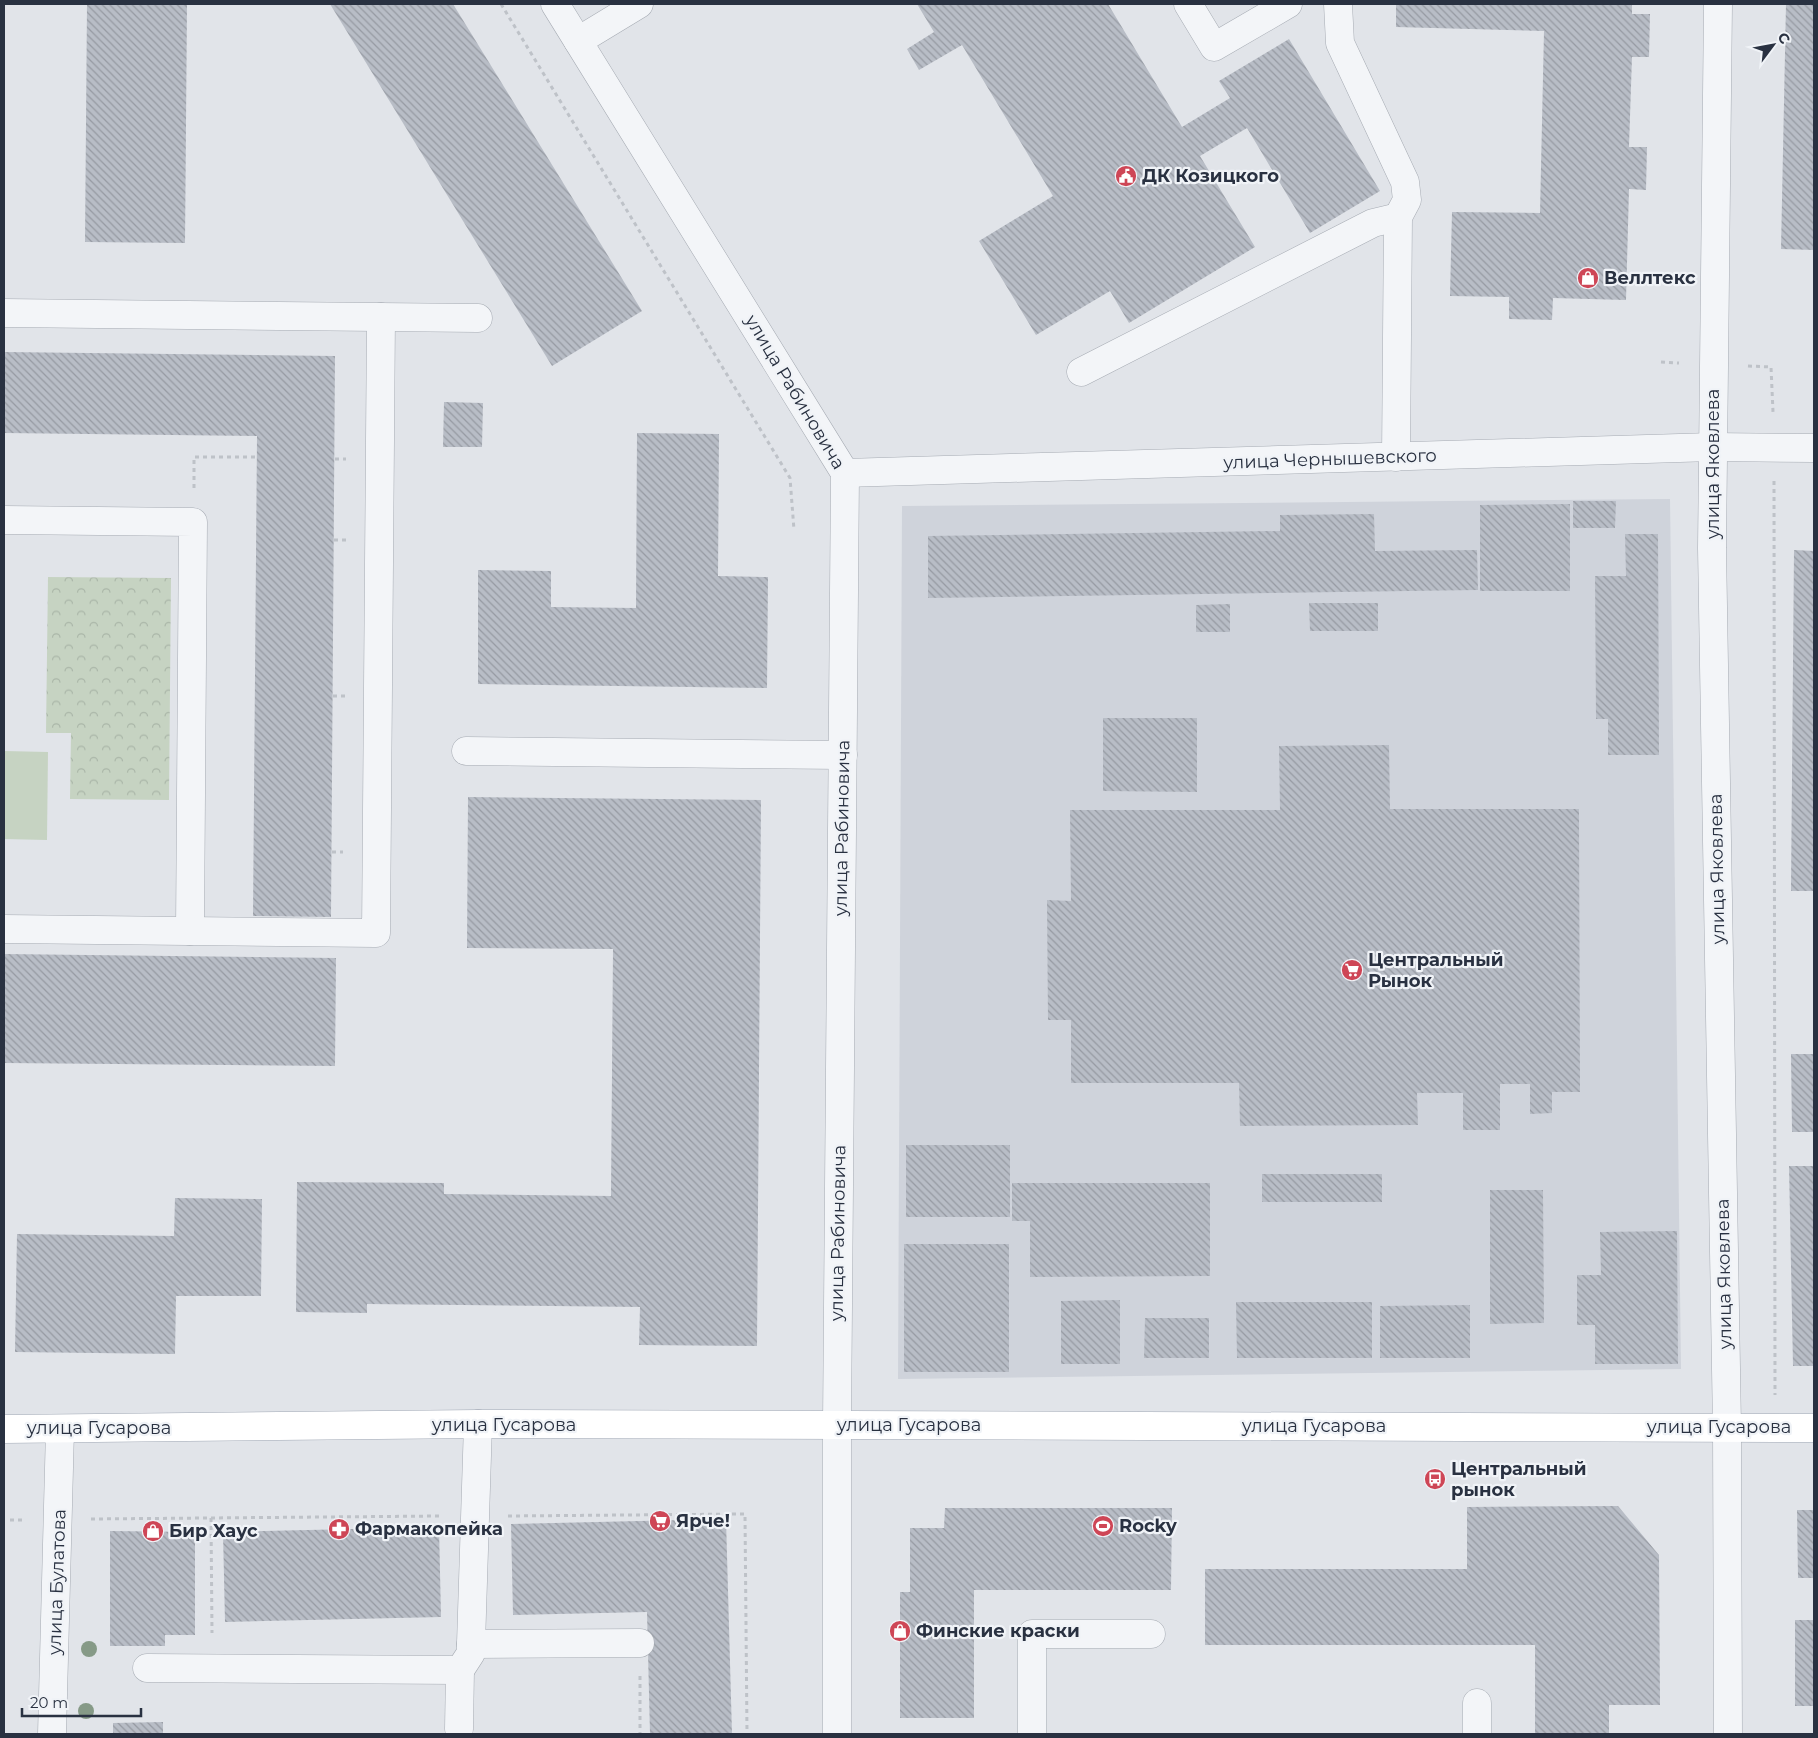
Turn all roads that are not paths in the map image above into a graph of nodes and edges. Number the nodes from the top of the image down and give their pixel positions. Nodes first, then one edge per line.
1 (555, 4) edge
2 (640, 4) edge
3 (1188, 4) edge
4 (1288, 4) edge
5 (1338, 4) edge
6 (1718, 4) edge
7 (578, 41) junction
8 (1398, 217) junction
9 (4, 313) edge
10 (380, 317) junction
11 (478, 318) dead end
12 (1081, 372) dead end
13 (1712, 447) junction
14 (1814, 448) edge
15 (1396, 457) junction
16 (846, 473) junction
17 (4, 520) edge
18 (466, 751) dead end
19 (843, 755) junction
20 (4, 929) edge
21 (190, 931) junction
22 (478, 1424) junction
23 (837, 1425) junction
24 (1727, 1427) junction
25 (1814, 1428) edge
26 (4, 1429) edge
27 (60, 1430) junction
28 (1151, 1634) dead end
29 (640, 1643) road end
30 (471, 1644) junction
31 (147, 1668) dead end
32 (460, 1670) junction
33 (1477, 1703) dead end
34 (459, 1729) dead end
35 (52, 1734) edge
36 (837, 1734) edge
37 (1032, 1734) edge
38 (1477, 1734) edge
39 (1728, 1734) edge

1 - 7 street, улица Рабиновича
2 - 7 street
3 - 4 street
5 - 8 street
6 - 13 street, улица Яковлева
7 - 16 street, улица Рабиновича
8 - 12 street
8 - 15 street
9 - 10 street
10 - 11 street
10 - 21 street
13 - 14 street, улица Чернышевского
13 - 15 street, улица Чернышевского
13 - 24 street, улица Яковлева
15 - 16 street, улица Чернышевского
16 - 19 street, улица Рабиновича
17 - 21 street
18 - 19 street
19 - 23 street, улица Рабиновича
20 - 21 street
22 - 23 main road, улица Гусарова
22 - 27 main road, улица Гусарова
22 - 30 street
23 - 24 main road, улица Гусарова
23 - 36 street, улица Рабиновича
24 - 25 main road, улица Гусарова
24 - 39 street, улица Яковлева
26 - 27 main road, улица Гусарова
27 - 35 street, улица Булатова
28 - 37 street
29 - 30 street
30 - 32 street
31 - 32 street
32 - 34 street
33 - 38 street

